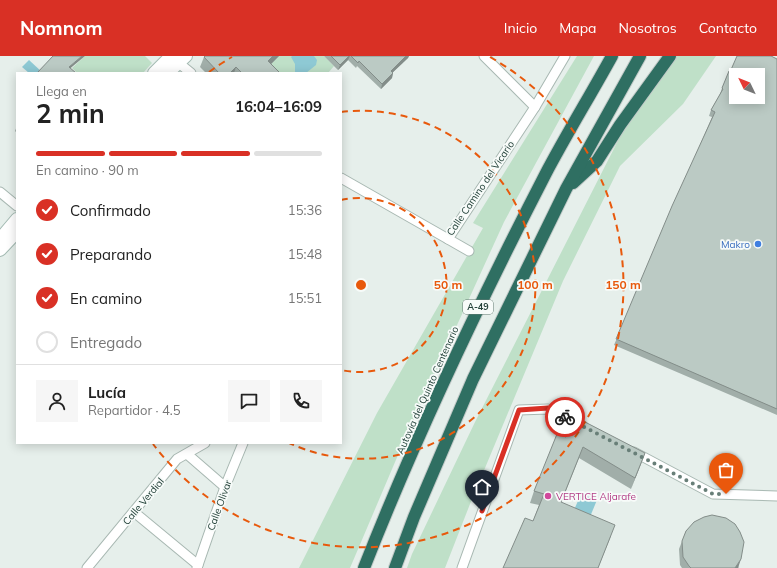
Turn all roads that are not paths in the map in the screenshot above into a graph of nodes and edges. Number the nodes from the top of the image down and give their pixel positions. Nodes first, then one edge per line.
1 (484, 56) edge
2 (565, 56) edge
3 (612, 56) edge
4 (640, 56) edge
5 (670, 56) edge
6 (177, 60) edge
7 (156, 72) edge
8 (163, 72) edge
9 (169, 72) edge
10 (535, 107) junction
11 (342, 179) edge
12 (566, 189) junction
13 (0, 192) edge
14 (16, 205) edge
15 (16, 219) edge
16 (16, 233) edge
17 (0, 239) edge
18 (448, 239) junction
19 (0, 250) edge
20 (469, 251) dead end
21 (590, 430) edge
22 (203, 444) edge
23 (244, 444) edge
24 (625, 447) edge
25 (187, 454) junction
26 (225, 487) junction
27 (777, 496) edge
28 (134, 512) junction
29 (197, 566) edge
30 (87, 568) edge
31 (364, 568) edge
32 (395, 568) edge
33 (462, 568) edge

1 - 10 street
2 - 10 street, Calle Camino del Vicario
3 - 31 highway, Autovía del Quinto Centenario / A-49
4 - 12 highway, A-49
5 - 12 highway
6 - 7 main road
6 - 8 main road
6 - 9 main road
10 - 18 street, Calle Camino del Vicario
11 - 18 street, Calle Camino del Vicario
12 - 32 highway, A-49
13 - 14 street
15 - 17 main road
16 - 19 main road
18 - 20 street
21 - 33 street
22 - 25 street, Calle Verdial
23 - 26 street, Calle Olivar
24 - 27 street
25 - 26 street
25 - 28 street, Calle Verdial
26 - 29 street, Calle Olivar
28 - 29 street
28 - 30 street, Calle Verdial

